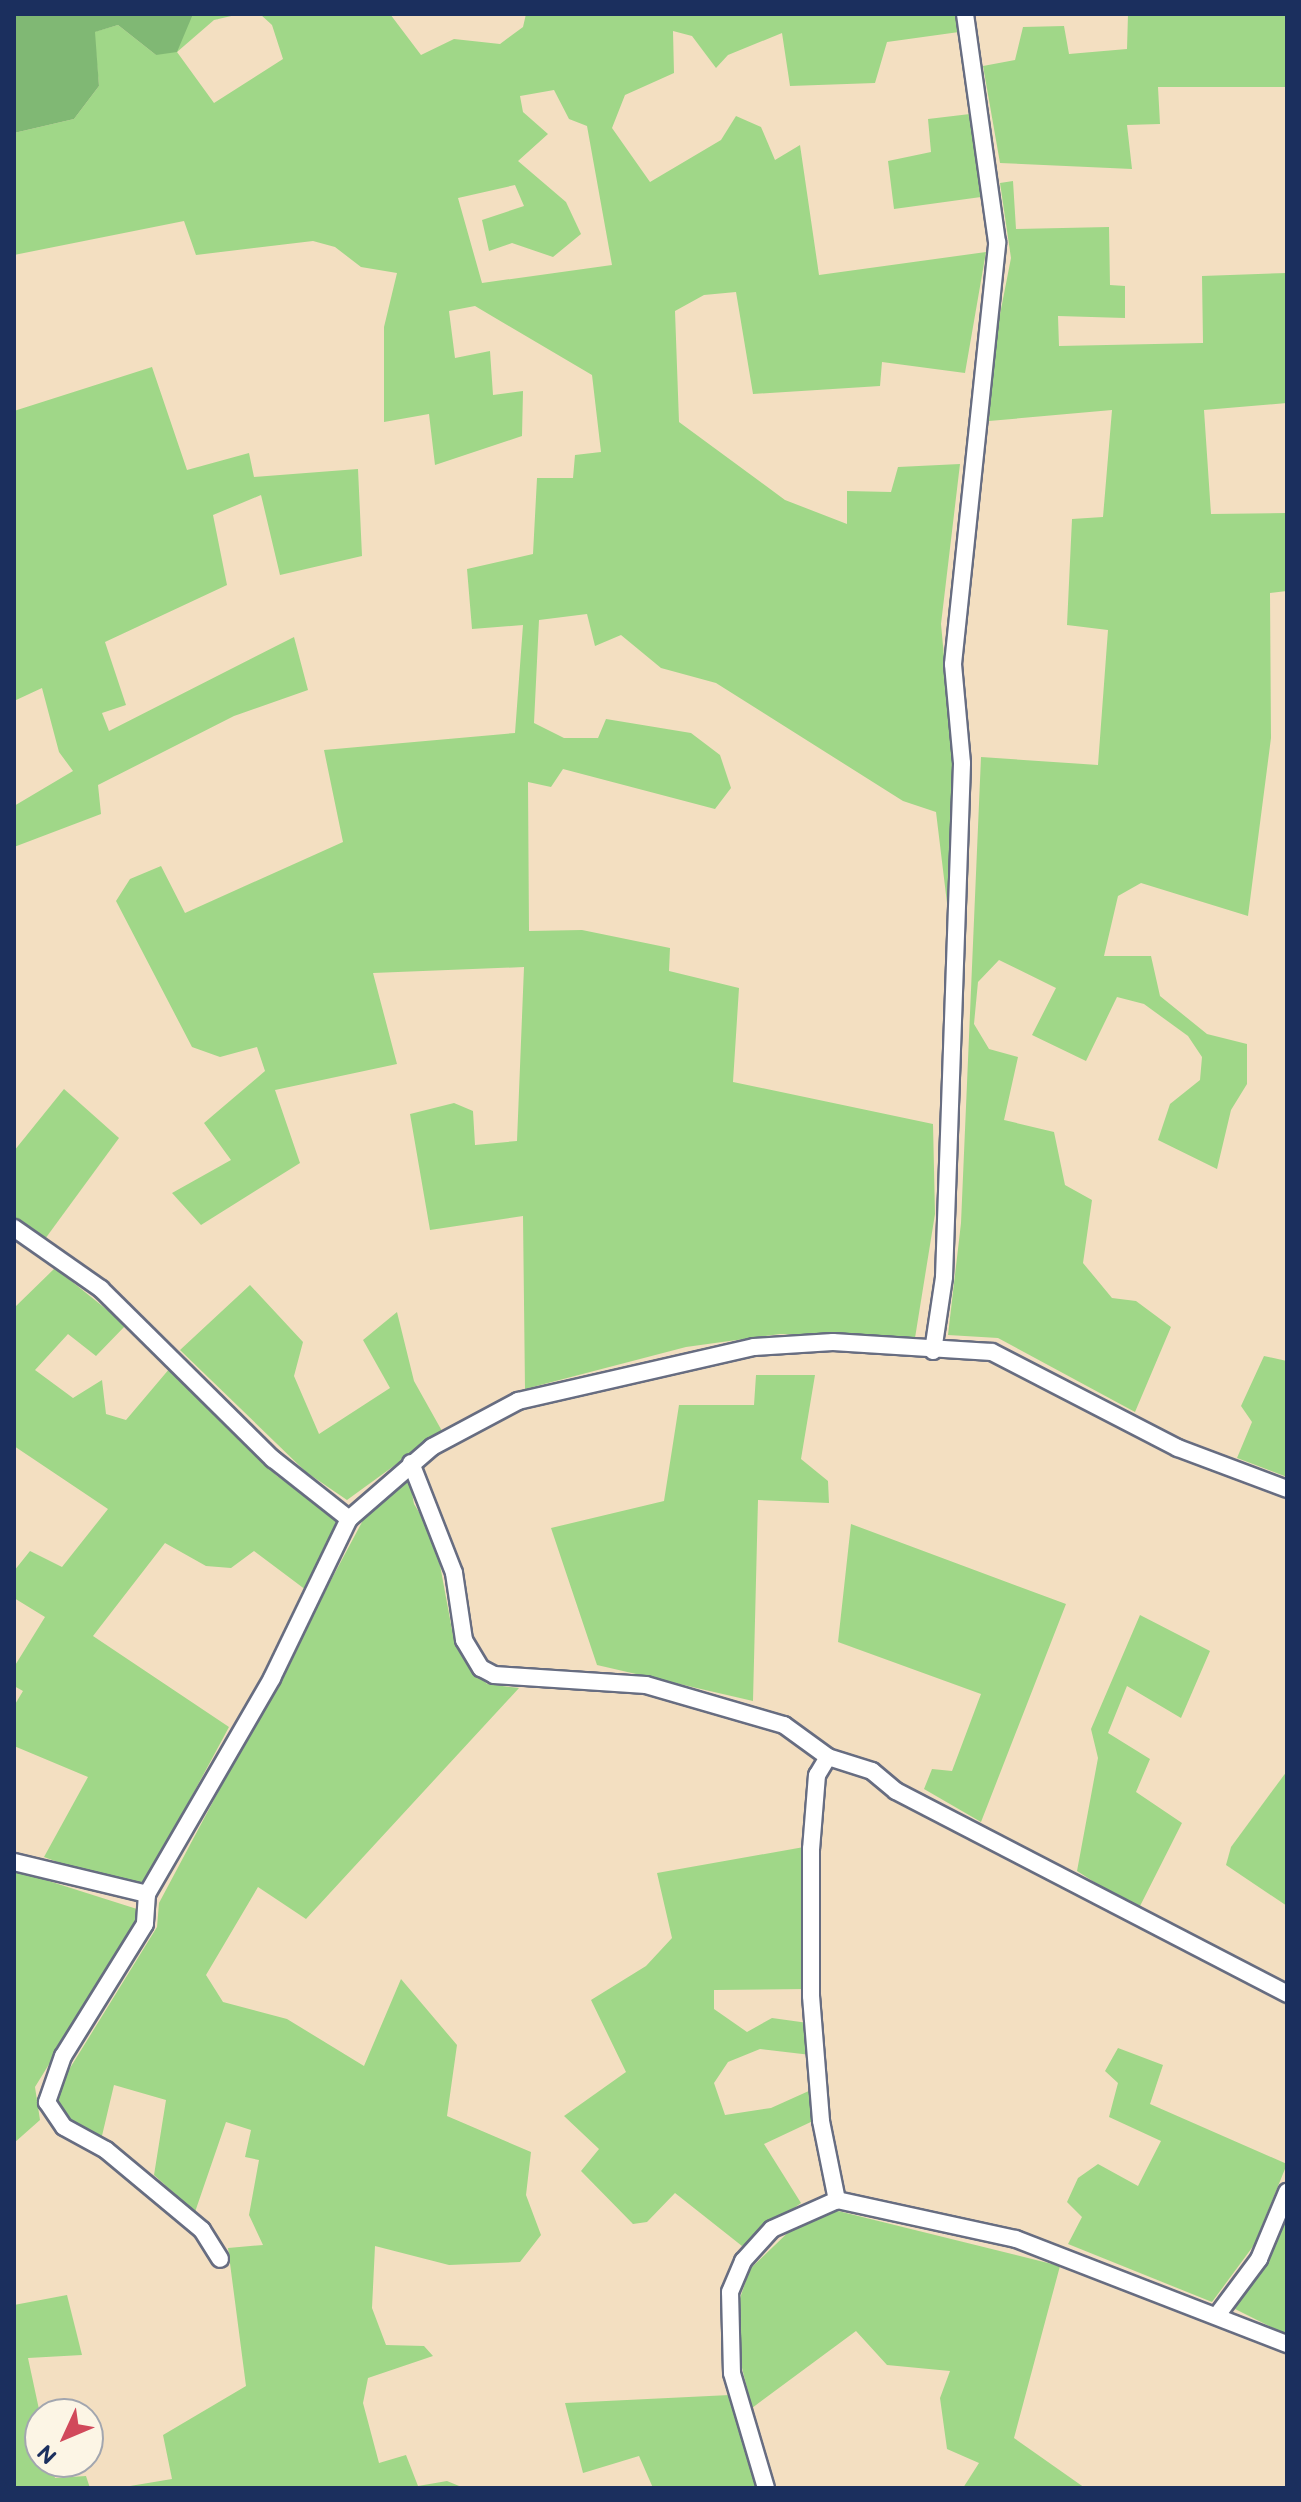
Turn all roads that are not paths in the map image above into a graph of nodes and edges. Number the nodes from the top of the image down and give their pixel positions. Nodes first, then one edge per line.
1 (965, 14) edge
2 (14, 1228) edge
3 (933, 1351) junction
4 (411, 1463) junction
5 (1287, 1489) edge
6 (349, 1519) junction
7 (828, 1757) junction
8 (14, 1862) edge
9 (147, 1894) junction
10 (1287, 1994) edge
11 (1287, 2192) edge
12 (837, 2200) junction
13 (220, 2259) dead end
14 (1218, 2314) junction
15 (1287, 2344) edge
16 (766, 2488) edge

1 - 3 street
2 - 6 street
3 - 4 street
3 - 5 street
4 - 6 street
4 - 7 street
6 - 9 street
7 - 10 street
7 - 12 street
8 - 9 street
9 - 13 street
11 - 14 street
12 - 14 street
12 - 16 street
14 - 15 street

